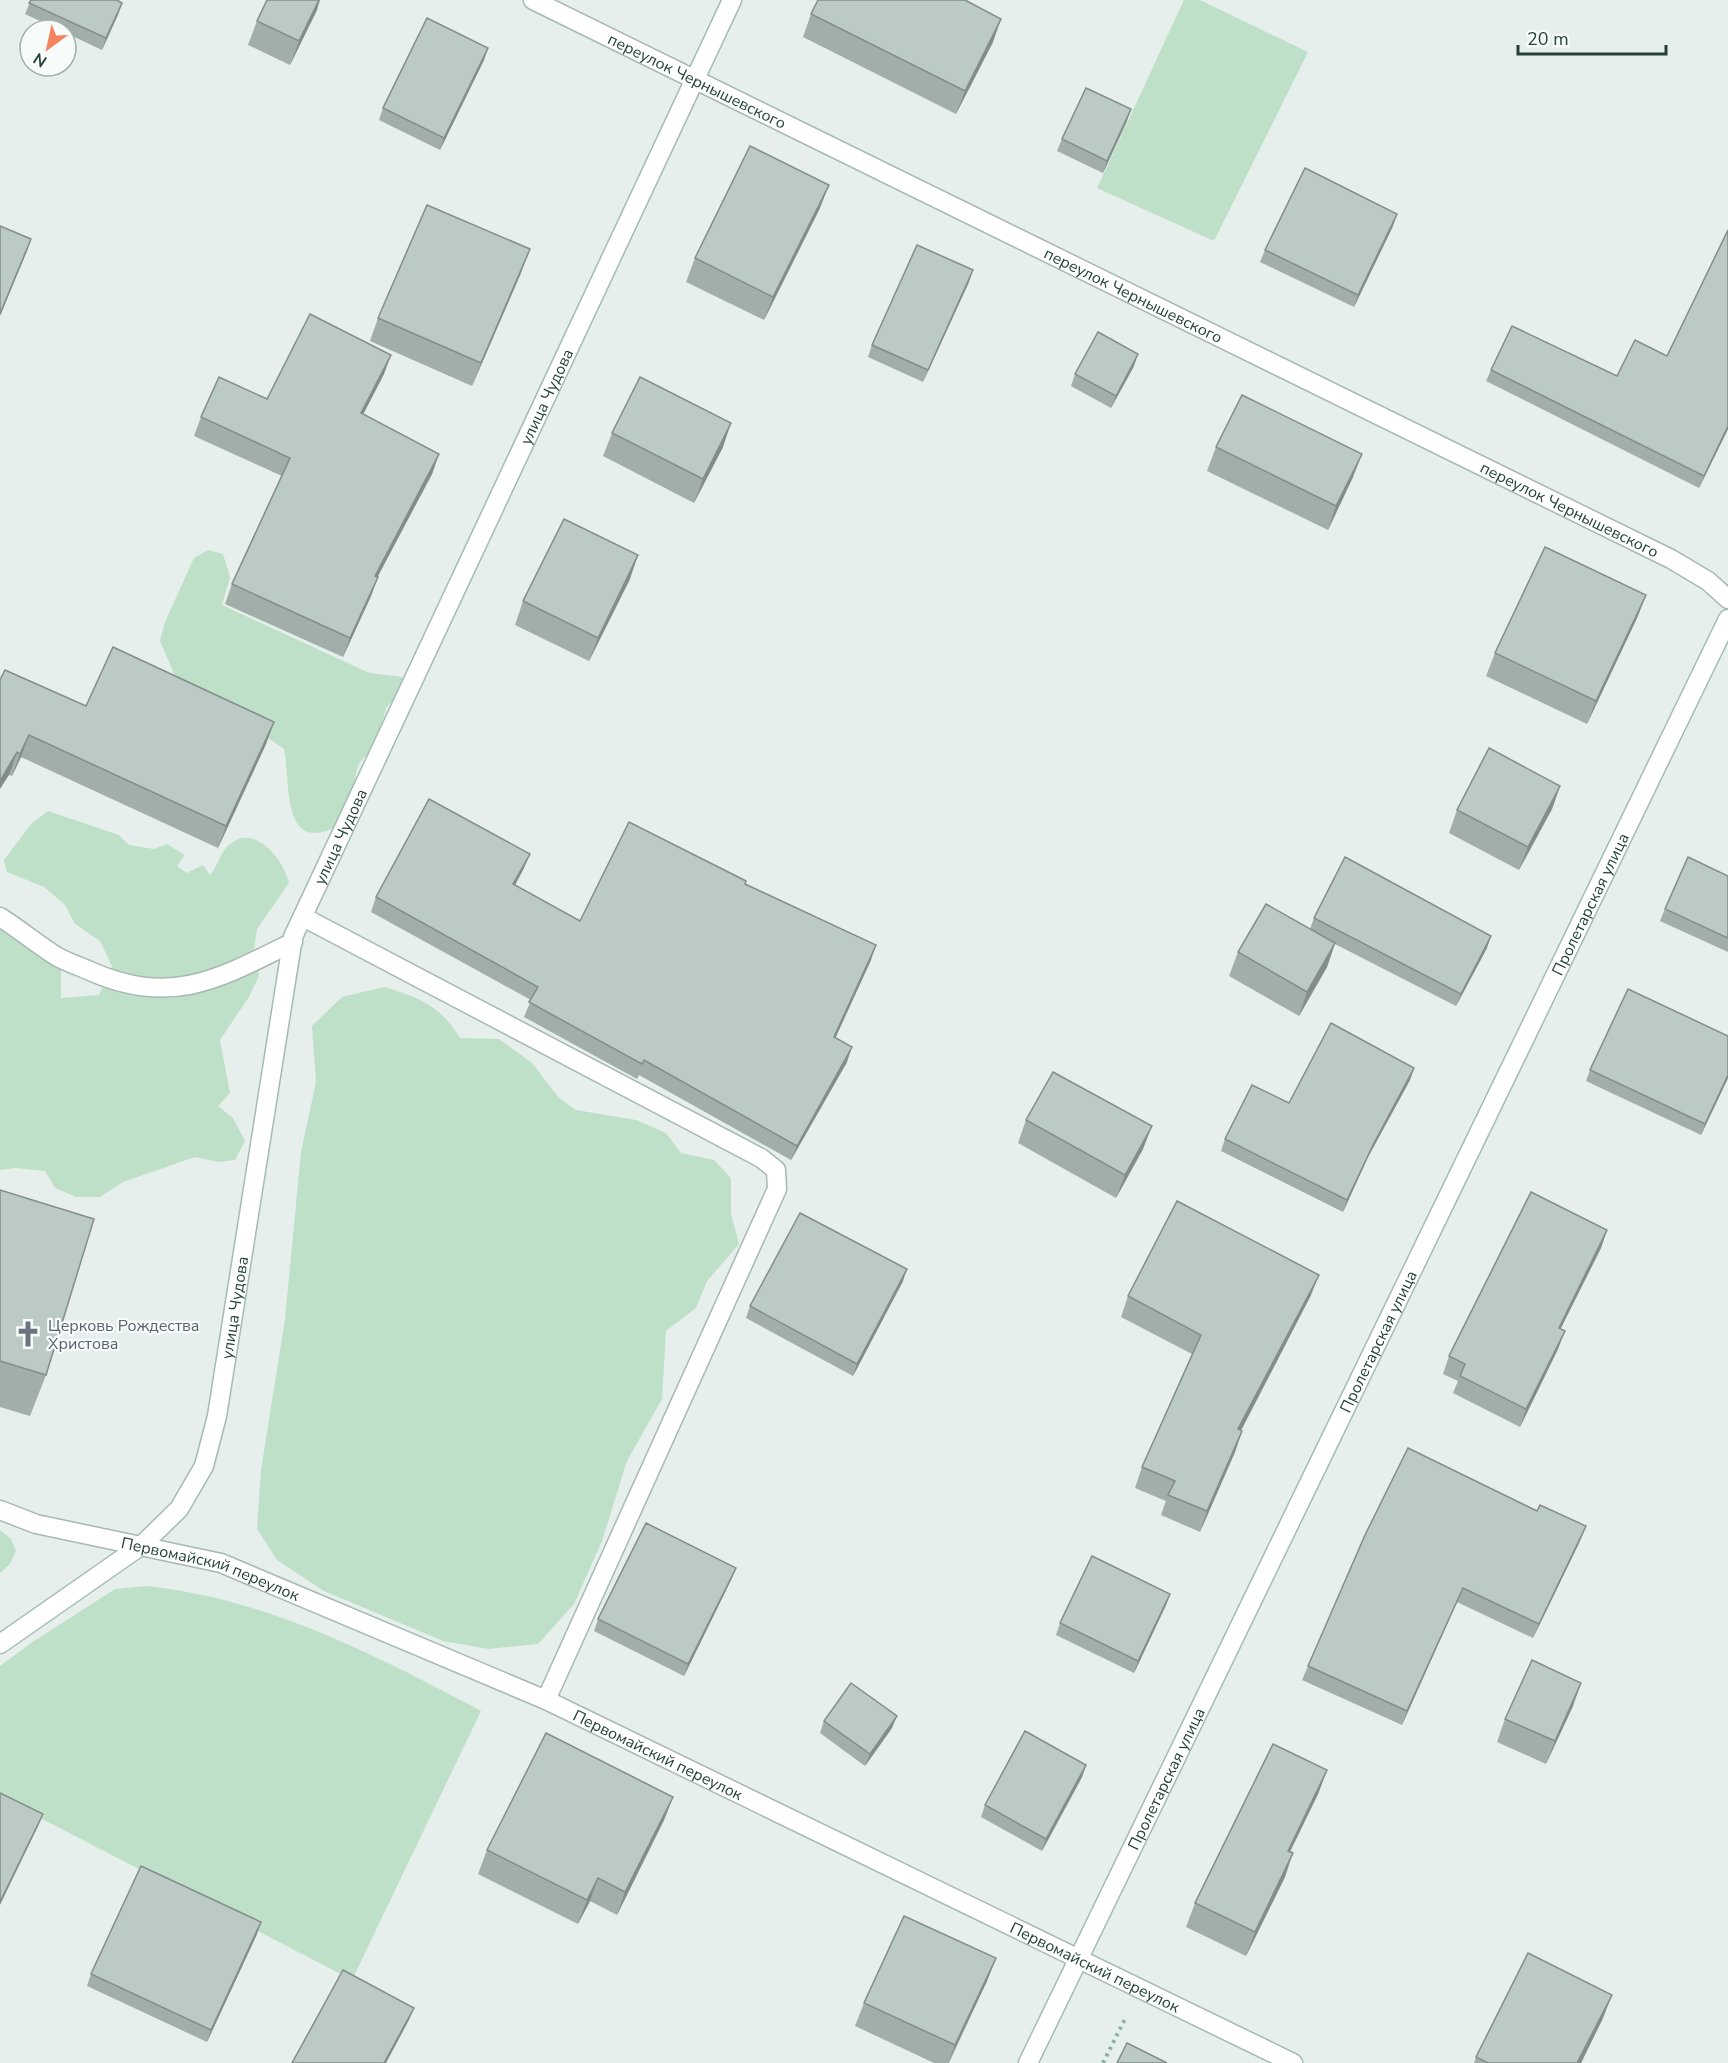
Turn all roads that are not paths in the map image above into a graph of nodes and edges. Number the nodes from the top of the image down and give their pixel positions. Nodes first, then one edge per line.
1 (533, 0) edge
2 (732, 0) edge
3 (695, 78) junction
4 (1728, 599) edge
5 (1728, 619) edge
6 (303, 916) junction
7 (0, 917) edge
8 (292, 942) junction
9 (0, 1510) edge
10 (142, 1545) junction
11 (0, 1644) edge
12 (546, 1700) junction
13 (1078, 1958) junction
14 (1028, 2063) edge
15 (1293, 2063) edge

1 - 3 street, переулок Чернышевского
2 - 3 street, улица Чудова
3 - 4 street, переулок Чернышевского
3 - 6 street, улица Чудова
5 - 13 street, Пролетарская улица
6 - 8 street, улица Чудова
6 - 12 street
7 - 8 street
8 - 10 street, улица Чудова
9 - 10 street, Первомайский переулок
10 - 11 street, улица Чудова
10 - 12 street, Первомайский переулок
12 - 13 street, Первомайский переулок
13 - 14 street, Пролетарская улица
13 - 15 street, Первомайский переулок

